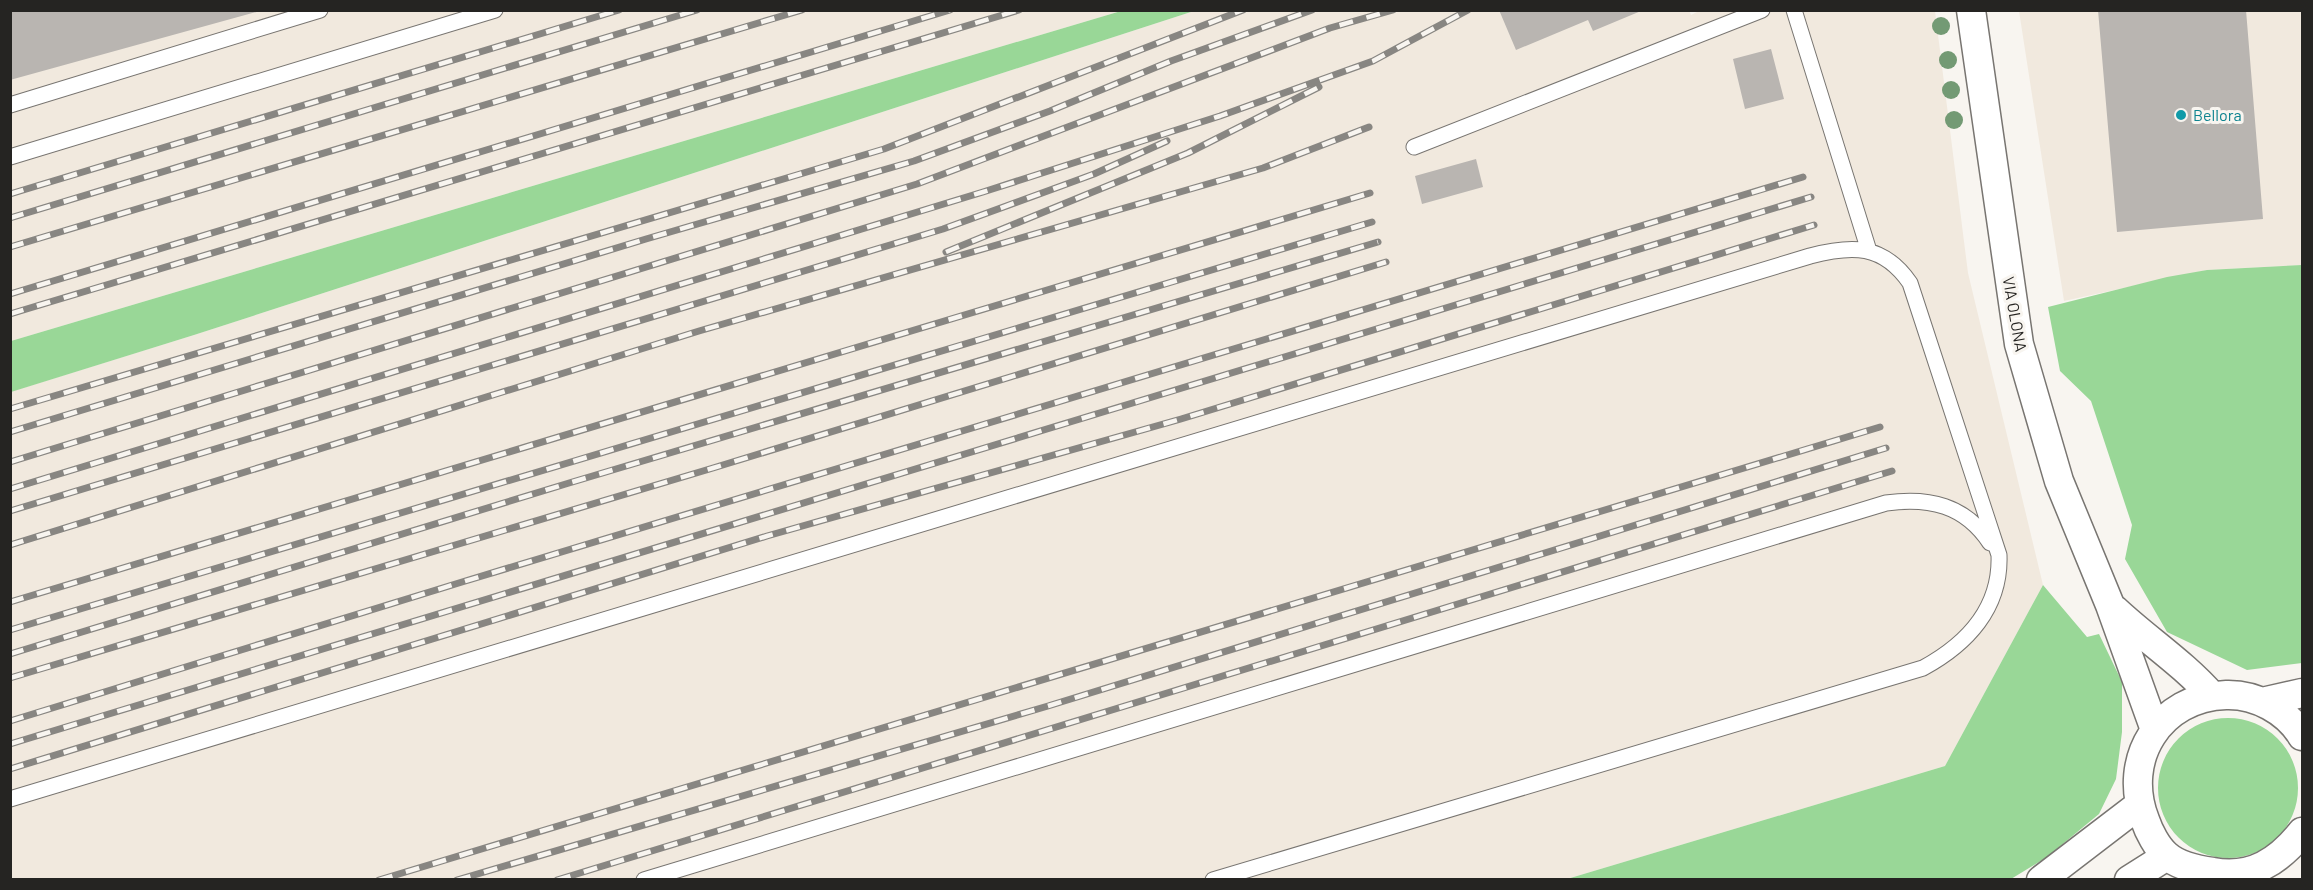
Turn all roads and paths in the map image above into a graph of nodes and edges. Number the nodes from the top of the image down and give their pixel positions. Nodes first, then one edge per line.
1 (320, 10) edge
2 (495, 10) edge
3 (1762, 10) edge
4 (1794, 10) edge
5 (1971, 10) edge
6 (10, 105) edge
7 (1414, 147) dead end
8 (10, 157) edge
9 (1869, 251) junction
10 (1999, 555) junction
11 (2110, 605) junction
12 (2302, 693) edge
13 (2212, 696) junction
14 (2262, 702) junction
15 (2155, 730) junction
16 (2302, 736) edge
17 (10, 799) edge
18 (2139, 806) junction
19 (2302, 832) edge
20 (2167, 856) junction
21 (644, 879) edge
22 (1213, 879) edge
23 (2041, 879) edge
24 (2129, 879) edge

1 - 6 lane
2 - 8 lane
3 - 7 lane
4 - 9 lane
5 - 11 street, VIA OLONA
9 - 10 lane
9 - 17 lane
10 - 21 lane
10 - 22 lane
11 - 13 street, VIA OLONA
11 - 15 street, VIA OLONA
12 - 14 street
13 - 14 street
13 - 15 street
14 - 16 street
15 - 18 street
18 - 20 street
18 - 23 street
19 - 20 street
20 - 24 street

